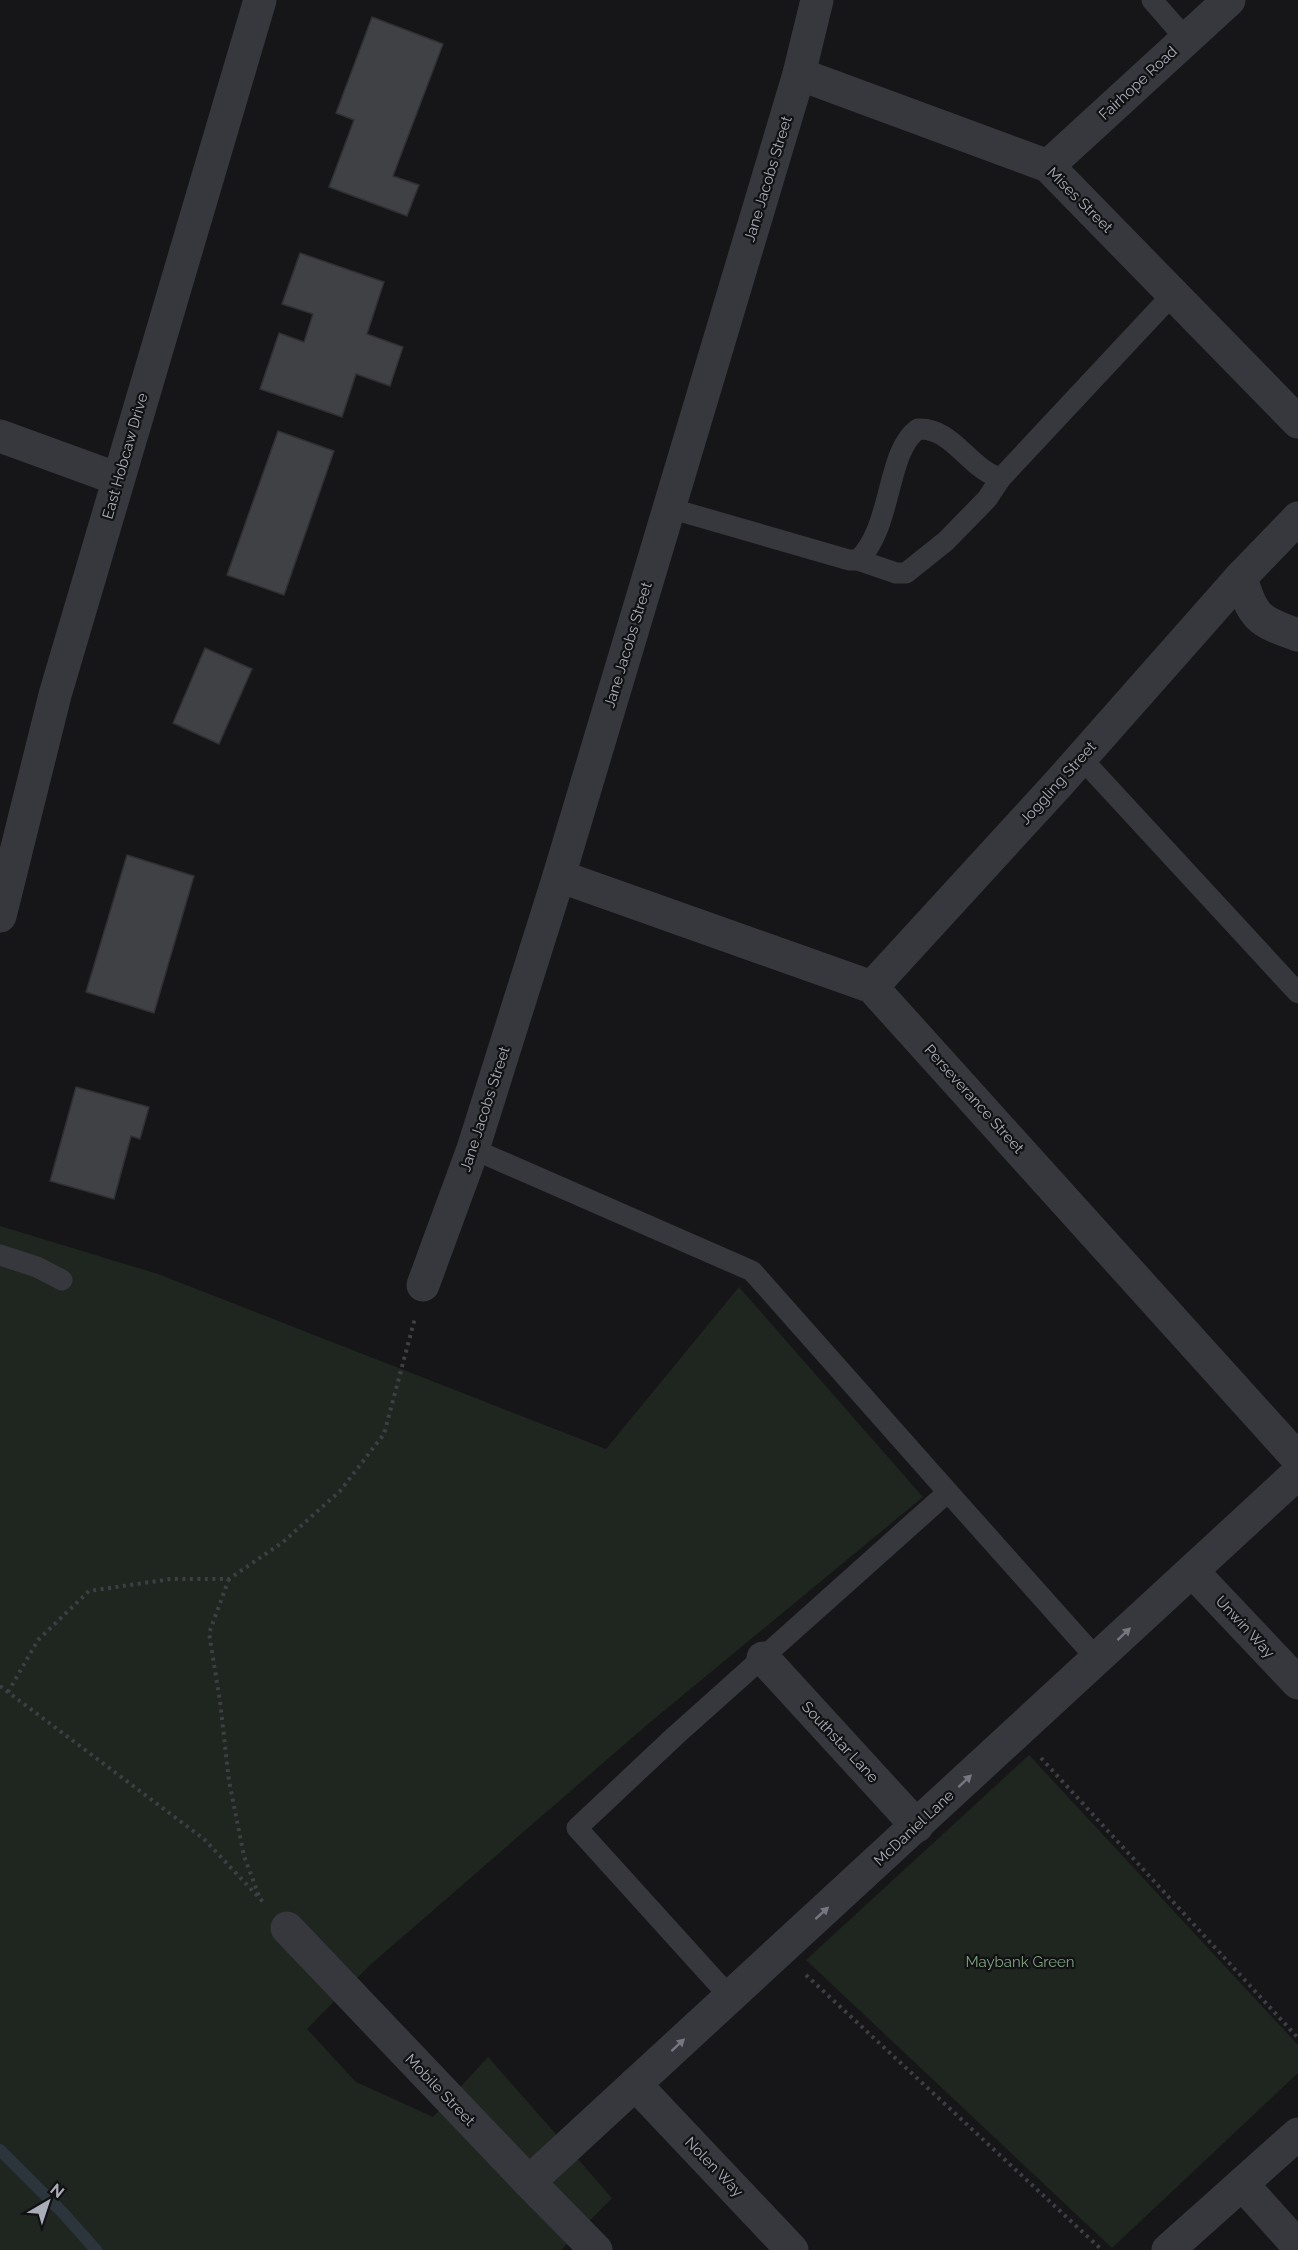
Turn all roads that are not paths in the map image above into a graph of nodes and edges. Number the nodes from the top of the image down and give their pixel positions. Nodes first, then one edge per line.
1 (260, 0) edge
2 (817, 0) edge
3 (1152, 0) edge
4 (1229, 0) edge
5 (1186, 39) junction
6 (799, 74) junction
7 (1048, 166) junction
8 (1173, 294) junction
9 (1298, 422) edge
10 (0, 436) edge
11 (1001, 478) junction
12 (118, 479) junction
13 (669, 508) junction
14 (1298, 518) edge
15 (858, 560) junction
16 (1241, 577) junction
17 (1298, 635) edge
18 (1081, 758) junction
19 (559, 876) junction
20 (0, 916) edge
21 (872, 987) junction
22 (1298, 993) edge
23 (473, 1149) junction
24 (0, 1255) edge
25 (62, 1280) dead end
26 (423, 1285) road end
27 (1298, 1459) edge
28 (1298, 1473) edge
29 (948, 1492) junction
30 (1192, 1571) junction
31 (763, 1658) junction
32 (1097, 1659) junction
33 (1298, 1683) edge
34 (917, 1826) junction
35 (286, 1928) road end
36 (730, 1997) junction
37 (635, 2084) junction
38 (1298, 2134) edge
39 (529, 2182) junction
40 (1242, 2184) junction
41 (1298, 2246) edge
42 (596, 2250) edge
43 (792, 2250) edge
44 (1168, 2250) edge

1 - 12 street, East Hobcaw Drive
2 - 6 street, Jane Jacobs Street
3 - 5 lane
4 - 5 street, Fairhope Road
5 - 7 street, Fairhope Road
6 - 7 street, Mises Street
6 - 13 street, Jane Jacobs Street
7 - 8 street, Mises Street
8 - 9 street, Mises Street
8 - 11 lane
10 - 12 street
11 - 15 lane
11 - 15 lane
12 - 20 street, East Hobcaw Drive
13 - 15 lane
13 - 19 street, Jane Jacobs Street
14 - 16 street, Joggling Street
16 - 17 street
16 - 18 street, Joggling Street
18 - 21 street, Joggling Street
18 - 22 lane
19 - 21 street, Perseverance Street
19 - 23 street, Jane Jacobs Street
21 - 27 street, Perseverance Street
23 - 26 street, Jane Jacobs Street
23 - 29 lane
24 - 25 lane
28 - 30 street, McDaniel Lane
29 - 31 lane
29 - 32 lane
32 -> 30 street, McDaniel Lane
30 - 33 street, Unwin Way
31 - 34 street, Southstar Lane
31 - 36 lane
34 -> 32 street, McDaniel Lane
36 -> 34 street, McDaniel Lane
35 - 39 street, Mobile Street
37 -> 36 street, McDaniel Lane
37 - 39 street, McDaniel Lane
37 - 43 street, Nolen Way
38 - 40 street
39 - 42 street, Mobile Street
40 - 41 street
40 - 44 street

